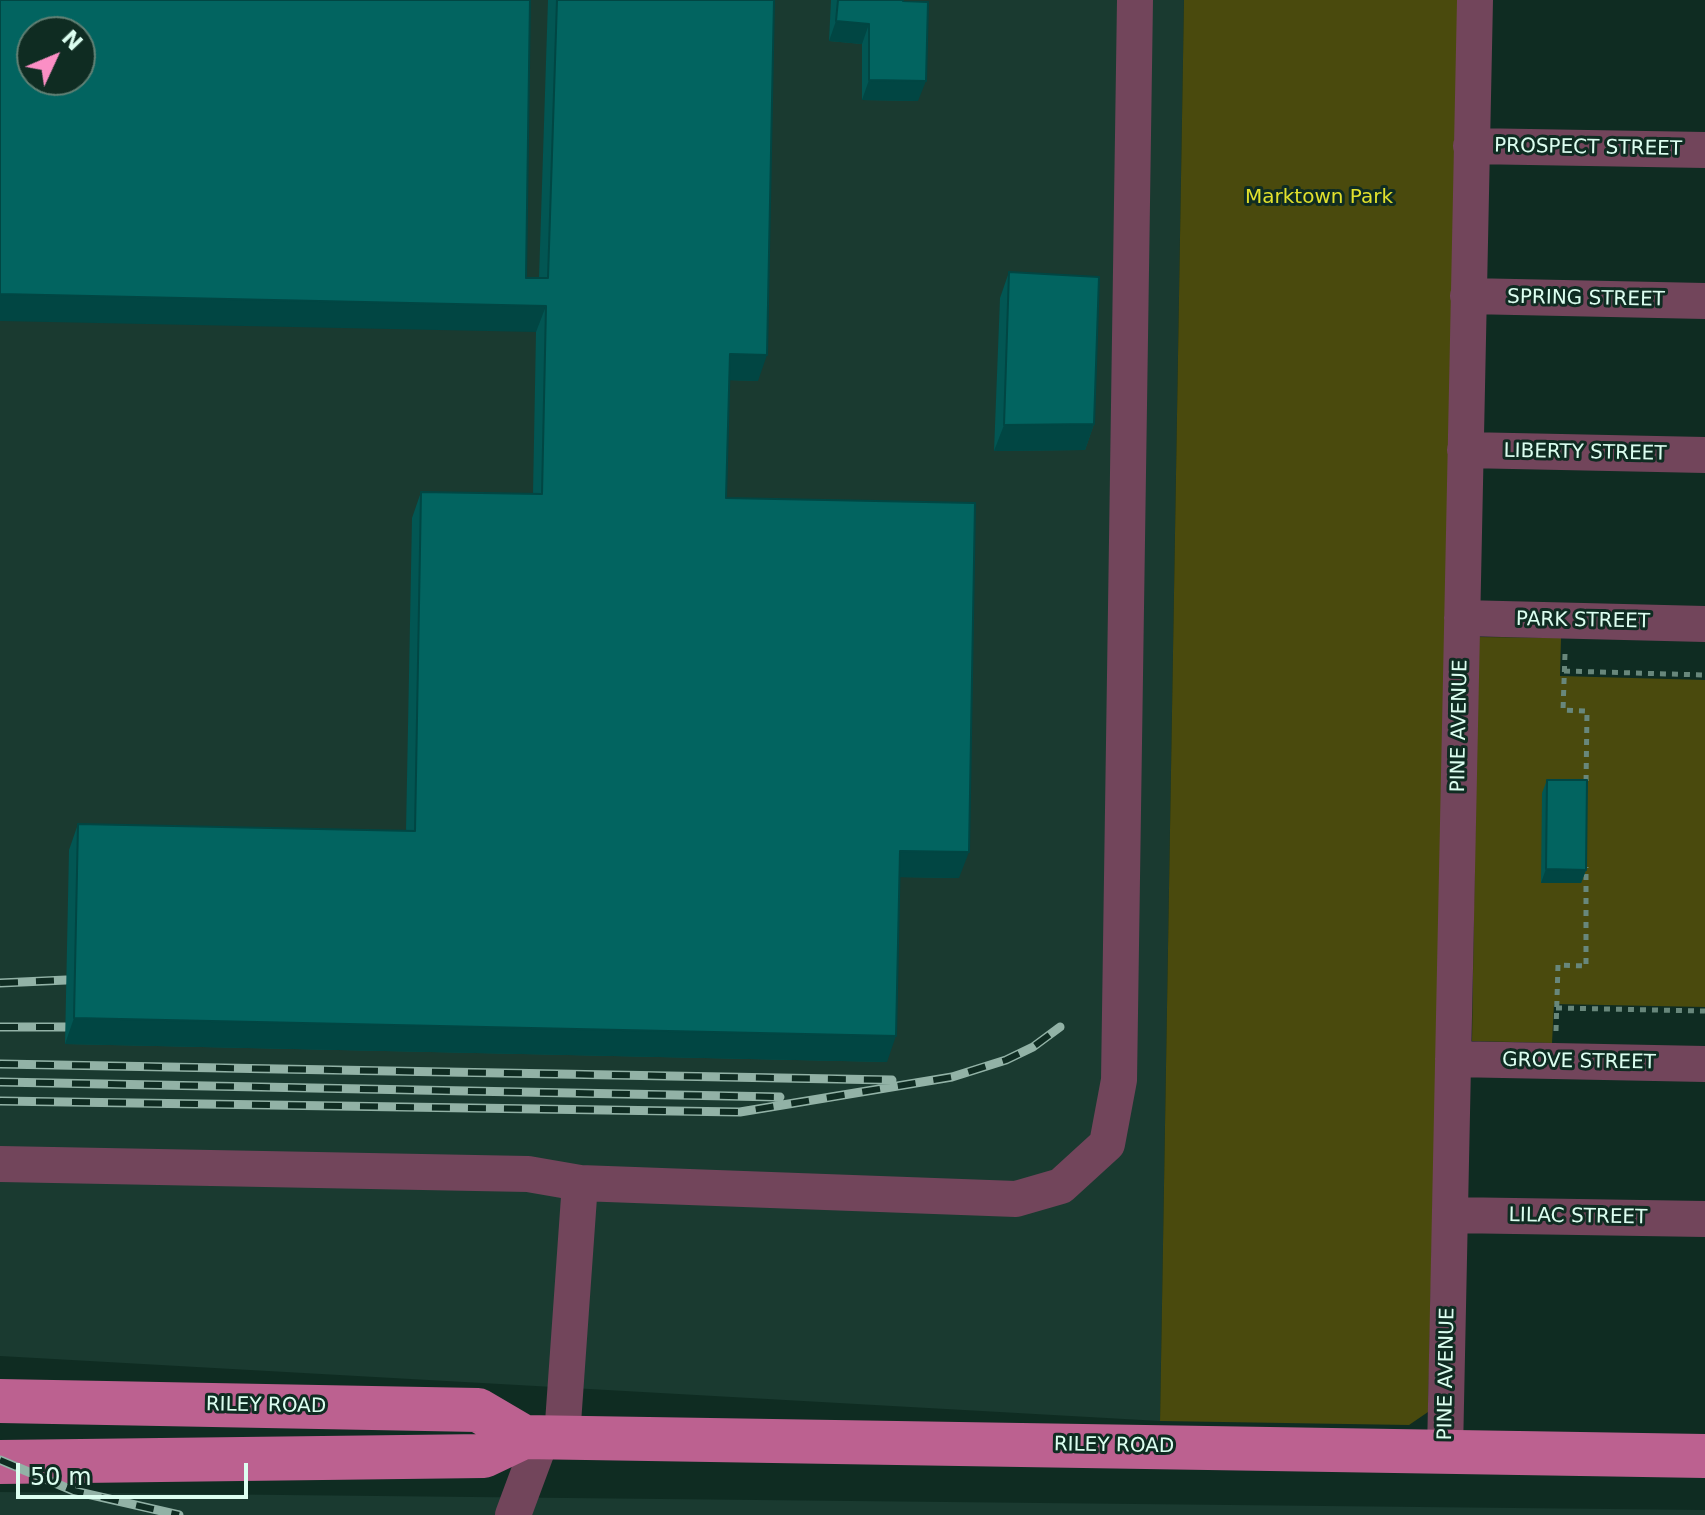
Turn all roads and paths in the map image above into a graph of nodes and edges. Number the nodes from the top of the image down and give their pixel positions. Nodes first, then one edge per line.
1 (1135, 0) edge
2 (1475, 0) edge
3 (1471, 146) junction
4 (1705, 150) edge
5 (1468, 296) junction
6 (1705, 301) edge
7 (1465, 450) junction
8 (1705, 455) edge
9 (1462, 618) junction
10 (1566, 621) junction
11 (1705, 624) edge
12 (1564, 671) junction
13 (1705, 675) edge
14 (1586, 791) edge
15 (1586, 854) edge
16 (1556, 1008) junction
17 (1705, 1011) edge
18 (1453, 1059) junction
19 (1555, 1061) junction
20 (1705, 1064) edge
21 (0, 1164) edge
22 (580, 1183) junction
23 (1451, 1215) junction
24 (1705, 1219) edge
25 (0, 1401) edge
26 (543, 1437) junction
27 (1445, 1452) junction
28 (1705, 1456) edge
29 (0, 1462) edge
30 (513, 1515) edge

1 - 22 street
2 - 3 street, PINE AVENUE
3 - 4 street, PROSPECT STREET
3 - 5 street, PINE AVENUE
5 - 6 street, SPRING STREET
5 - 7 street, PINE AVENUE
7 - 8 street, LIBERTY STREET
7 - 9 street, PINE AVENUE
9 - 10 street, PARK STREET
9 - 18 street, PINE AVENUE
10 - 11 street, PARK STREET
10 - 12 path
12 - 13 path
12 - 14 path
15 - 16 path
16 - 17 path
16 - 19 path
18 - 19 street, GROVE STREET
18 - 23 street, PINE AVENUE
19 - 20 street, GROVE STREET
21 - 22 street
22 - 26 street
23 - 24 street, LILAC STREET
23 - 27 street, PINE AVENUE
25 - 26 main road, RILEY ROAD
26 - 27 main road, RILEY ROAD
26 - 29 main road, RILEY ROAD
26 - 30 street
27 - 28 main road, RILEY ROAD

